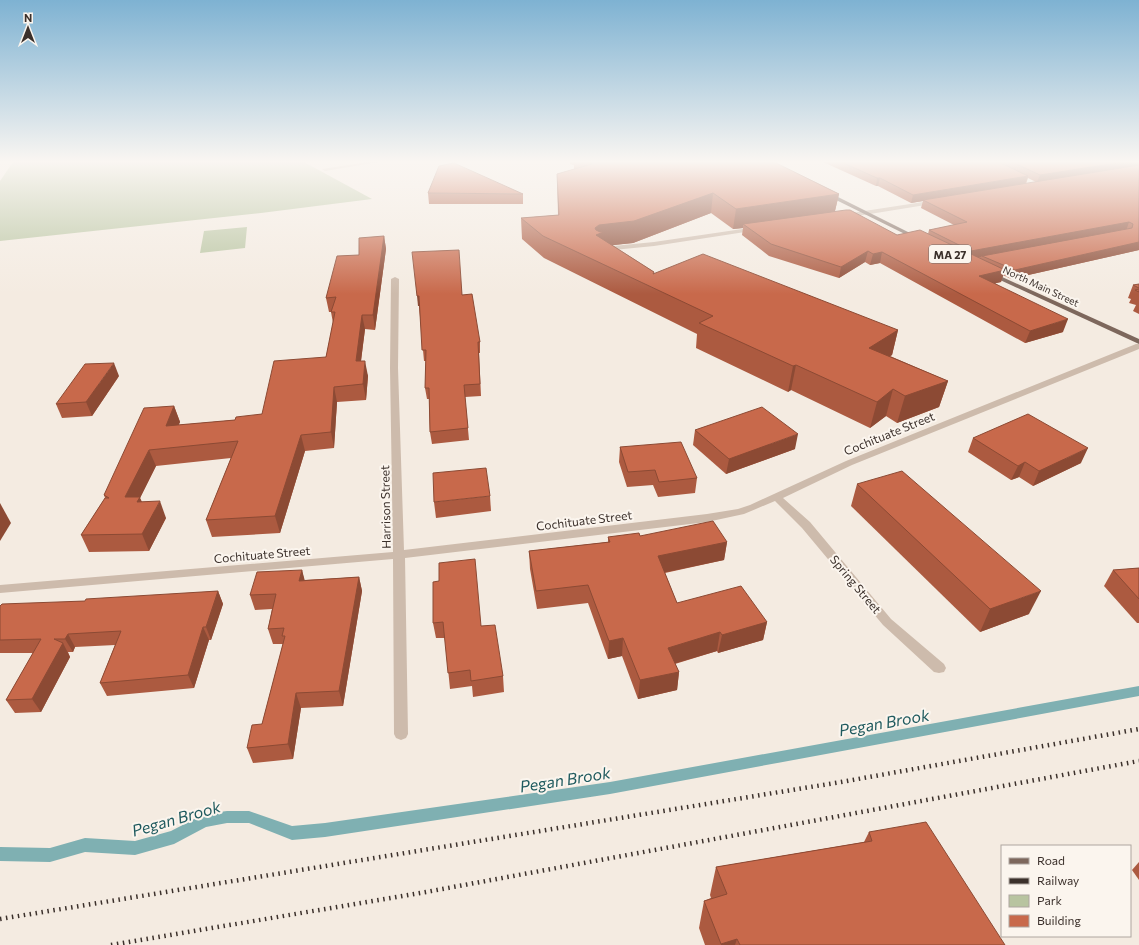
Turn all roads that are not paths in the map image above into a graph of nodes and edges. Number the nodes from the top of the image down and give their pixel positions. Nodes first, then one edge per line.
1 (852, 206) edge
2 (908, 206) edge
3 (866, 213) junction
4 (837, 217) edge
5 (762, 228) edge
6 (927, 243) edge
7 (599, 250) edge
8 (982, 270) edge
9 (395, 279) dead end
10 (1139, 342) edge
11 (1139, 346) edge
12 (776, 497) junction
13 (399, 556) junction
14 (0, 588) edge
15 (939, 668) dead end
16 (401, 734) dead end

1 - 3 main road, MA 27
2 - 3 street
3 - 4 street
3 - 6 main road, MA 27
5 - 7 street
8 - 10 main road, North Main Street / MA 27
9 - 13 street, Harrison Street
11 - 12 street, Cochituate Street
12 - 13 street, Cochituate Street
12 - 15 street, Spring Street
13 - 14 street, Cochituate Street
13 - 16 street, Harrison Street

